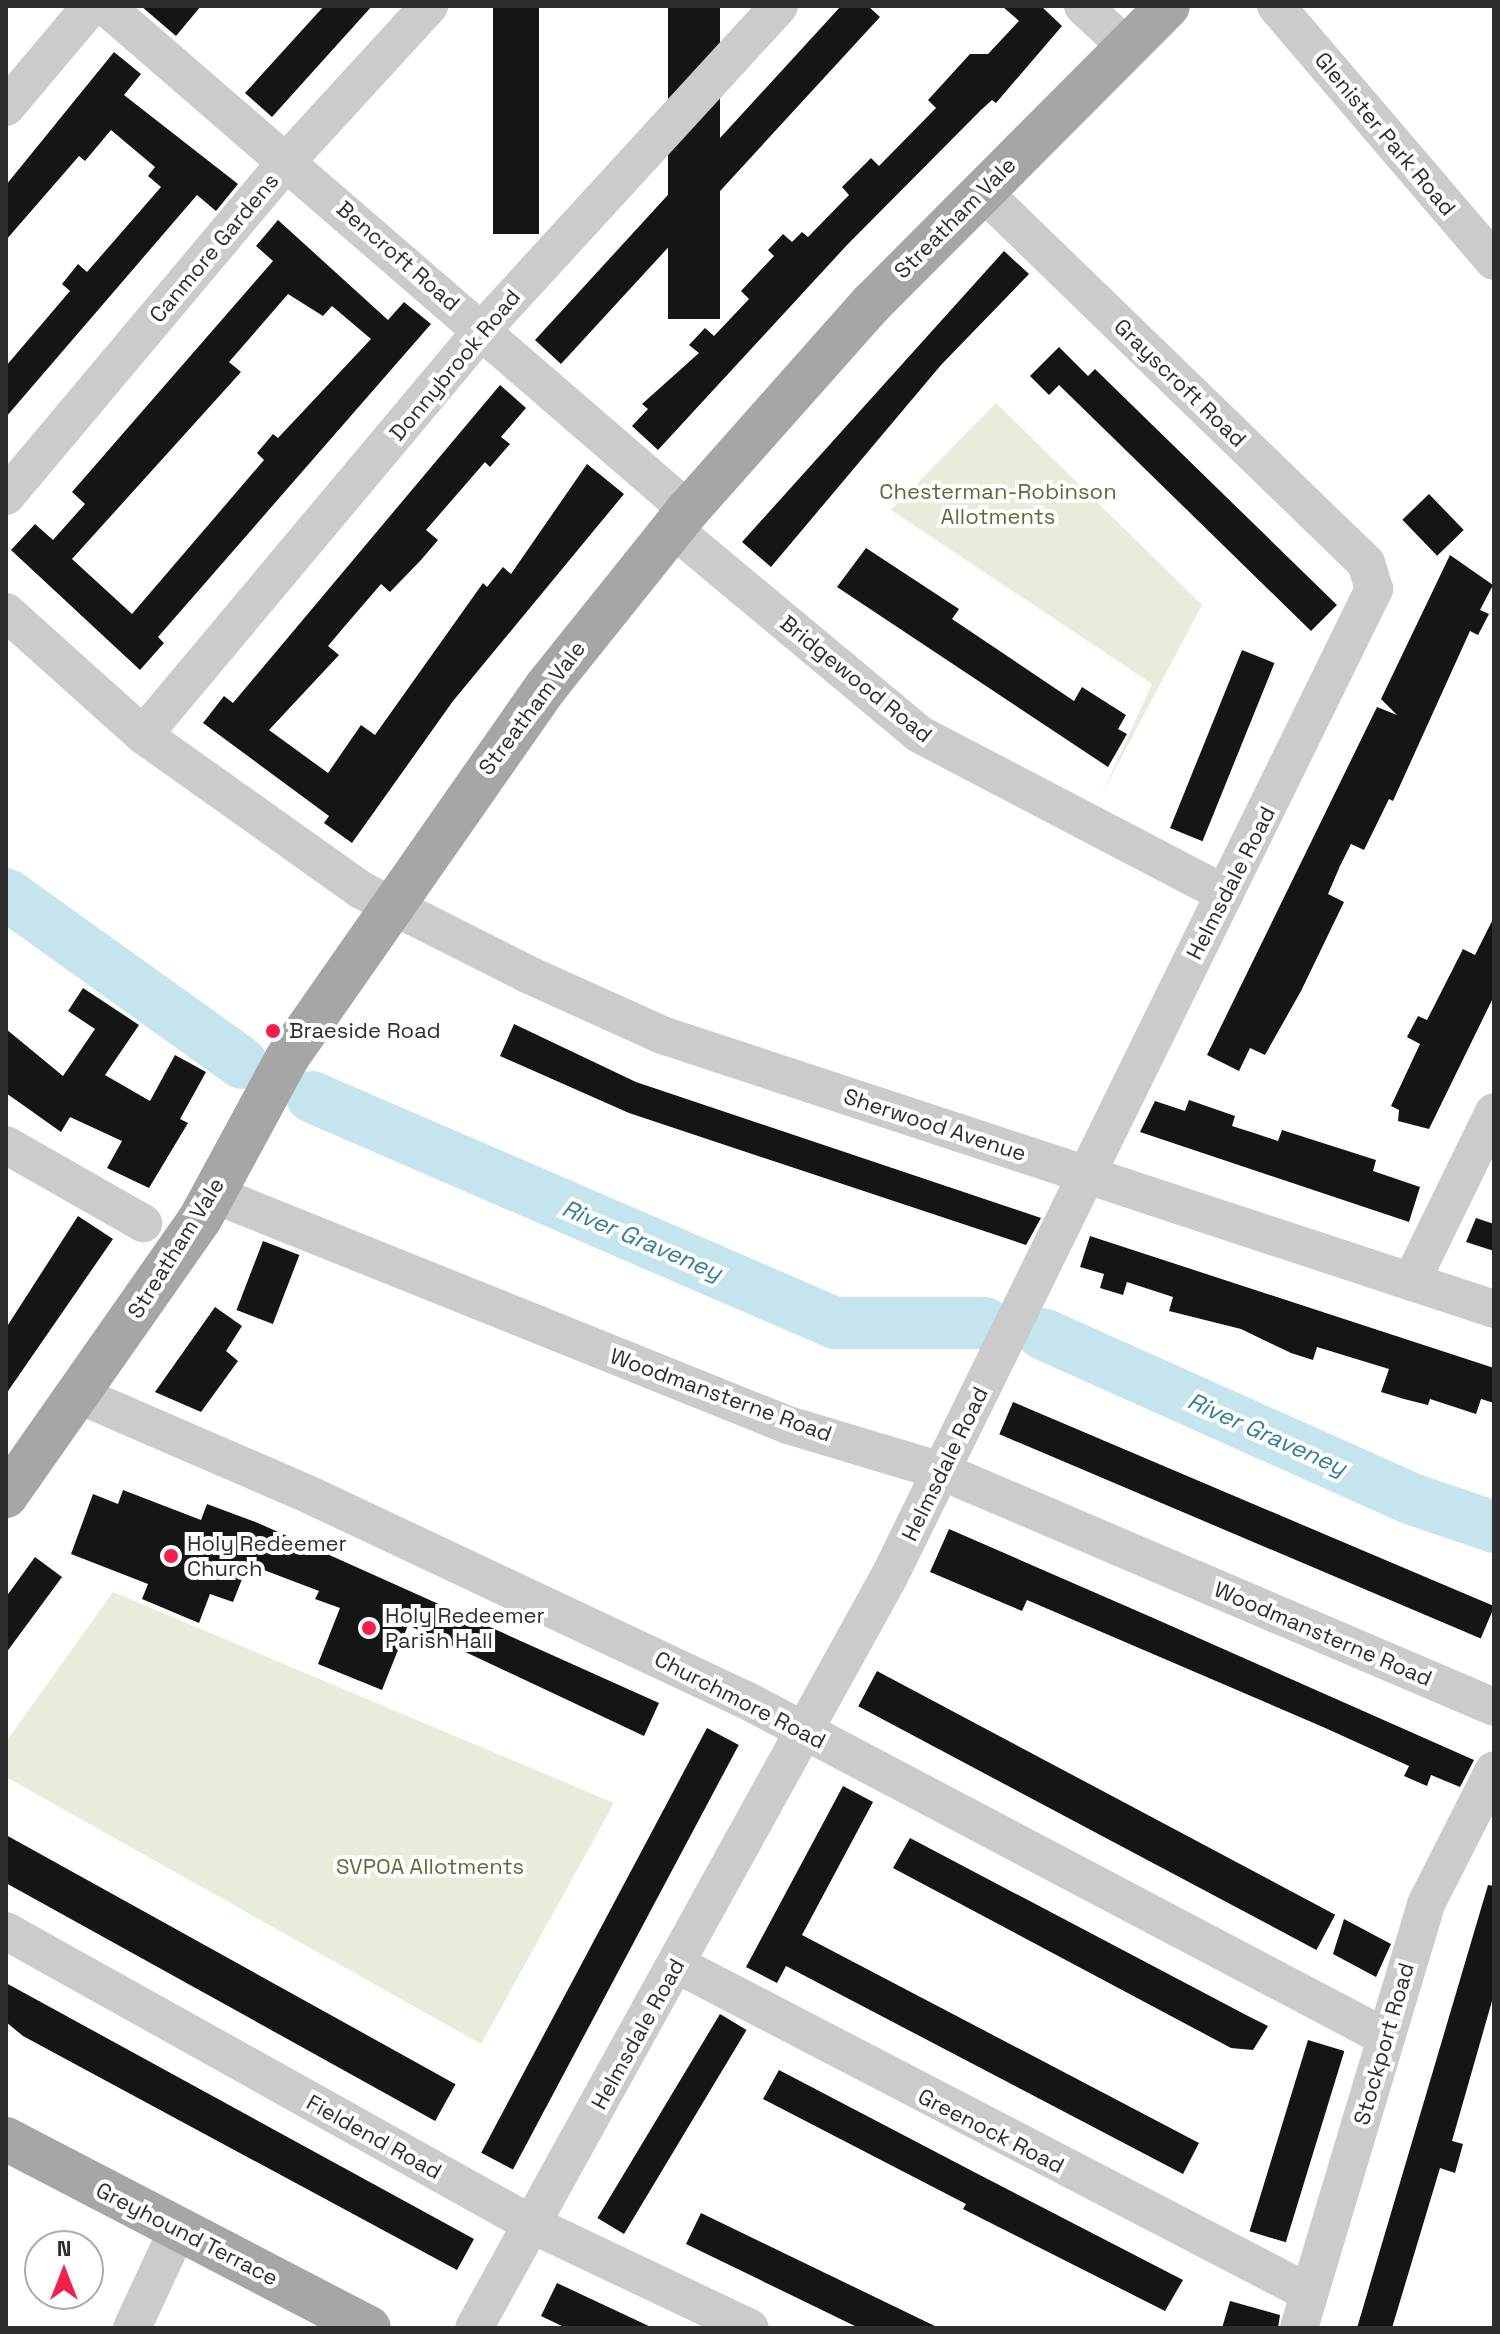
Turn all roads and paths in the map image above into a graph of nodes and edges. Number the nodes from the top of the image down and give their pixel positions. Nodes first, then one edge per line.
1 (91, 6) edge
2 (105, 6) edge
3 (429, 6) edge
4 (779, 6) edge
5 (1083, 6) edge
6 (1168, 6) edge
7 (1276, 6) edge
8 (1127, 47) junction
9 (6, 107) edge
10 (286, 162) junction
11 (981, 190) junction
12 (1494, 261) edge
13 (483, 329) junction
14 (6, 496) edge
15 (680, 519) junction
16 (1374, 580) joint
17 (6, 612) edge
18 (143, 735) junction
19 (1225, 894) junction
20 (389, 907) junction
21 (1494, 1112) edge
22 (6, 1145) edge
23 (1088, 1175) junction
24 (213, 1194) junction
25 (143, 1223) dead end
26 (1411, 1282) junction
27 (1494, 1309) edge
28 (79, 1395) junction
29 (941, 1471) junction
30 (6, 1496) edge
31 (1494, 1707) edge
32 (803, 1731) junction
33 (1494, 1770) edge
34 (6, 1931) edge
35 (676, 1964) junction
36 (1385, 2037) junction
37 (6, 2139) edge
38 (533, 2225) junction
39 (178, 2229) junction
40 (1304, 2311) edge
41 (132, 2328) edge
42 (369, 2328) edge
43 (474, 2328) edge
44 (750, 2328) edge

1 - 9 street
2 - 10 street, Bencroft Road
3 - 10 street, Canmore Gardens
4 - 13 street, Donnybrook Road
5 - 8 street
6 - 8 main road, Streatham Vale
7 - 12 street, Glenister Park Road
8 - 11 main road, Streatham Vale
10 - 13 street, Bencroft Road
10 - 14 street, Canmore Gardens
11 - 15 main road, Streatham Vale
11 - 16 street, Grayscroft Road
13 - 15 street, Bencroft Road
13 - 18 street, Donnybrook Road
15 - 19 street, Bridgewood Road
15 - 20 main road, Streatham Vale
16 - 19 street, Helmsdale Road
17 - 18 street
18 - 20 street
19 - 23 street, Helmsdale Road
20 - 23 street, Sherwood Avenue
20 - 24 main road, Streatham Vale
21 - 26 street
22 - 25 street
23 - 26 street, Sherwood Avenue
23 - 29 street, Helmsdale Road
24 - 28 main road, Streatham Vale
24 - 29 street, Woodmansterne Road
26 - 27 street, Sherwood Avenue
28 - 30 main road, Streatham Vale
28 - 32 street, Churchmore Road
29 - 31 street, Woodmansterne Road
29 - 32 street, Helmsdale Road
32 - 35 street, Helmsdale Road
32 - 36 street, Churchmore Road
33 - 36 street, Stockport Road
34 - 38 street, Fieldend Road
35 - 38 street, Helmsdale Road
35 - 40 street, Greenock Road
36 - 40 street, Stockport Road
37 - 39 main road, Greyhound Terrace
38 - 43 street, Helmsdale Road
38 - 44 street, Fieldend Road
39 - 41 street
39 - 42 main road, Greyhound Terrace

